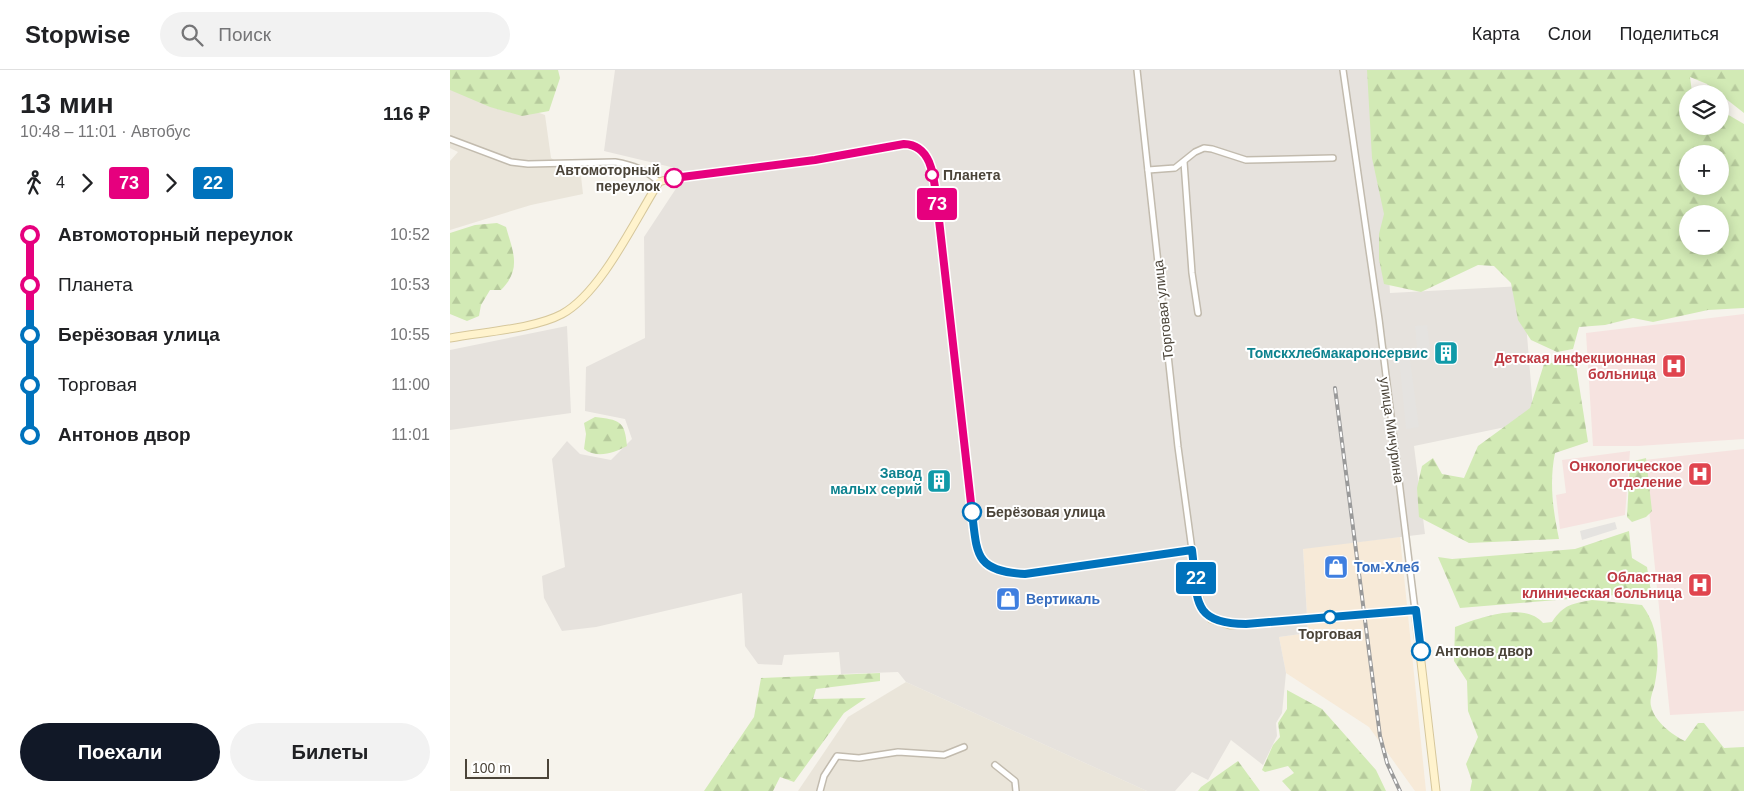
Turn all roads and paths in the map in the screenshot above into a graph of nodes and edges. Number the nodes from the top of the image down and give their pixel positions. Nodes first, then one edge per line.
1 (1137, 70) edge
2 (1343, 70) edge
3 (450, 139) edge
4 (1333, 158) dead end
5 (1184, 162) junction
6 (1148, 170) junction
7 (659, 182) junction
8 (1198, 313) dead end
9 (450, 338) edge
10 (1192, 550) junction
11 (1416, 610) junction
12 (964, 747) dead end
13 (995, 765) dead end
14 (820, 791) edge
15 (1016, 791) edge
16 (1436, 791) edge

1 - 6 street, Торговая улица
2 - 11 street, улица Мичурина
3 - 7 street
4 - 5 street
5 - 6 street
5 - 8 street
6 - 10 street, Торговая улица
7 - 9 street
7 - 10 street
10 - 11 street
11 - 16 street, улица Мичурина
12 - 14 street
13 - 15 street

